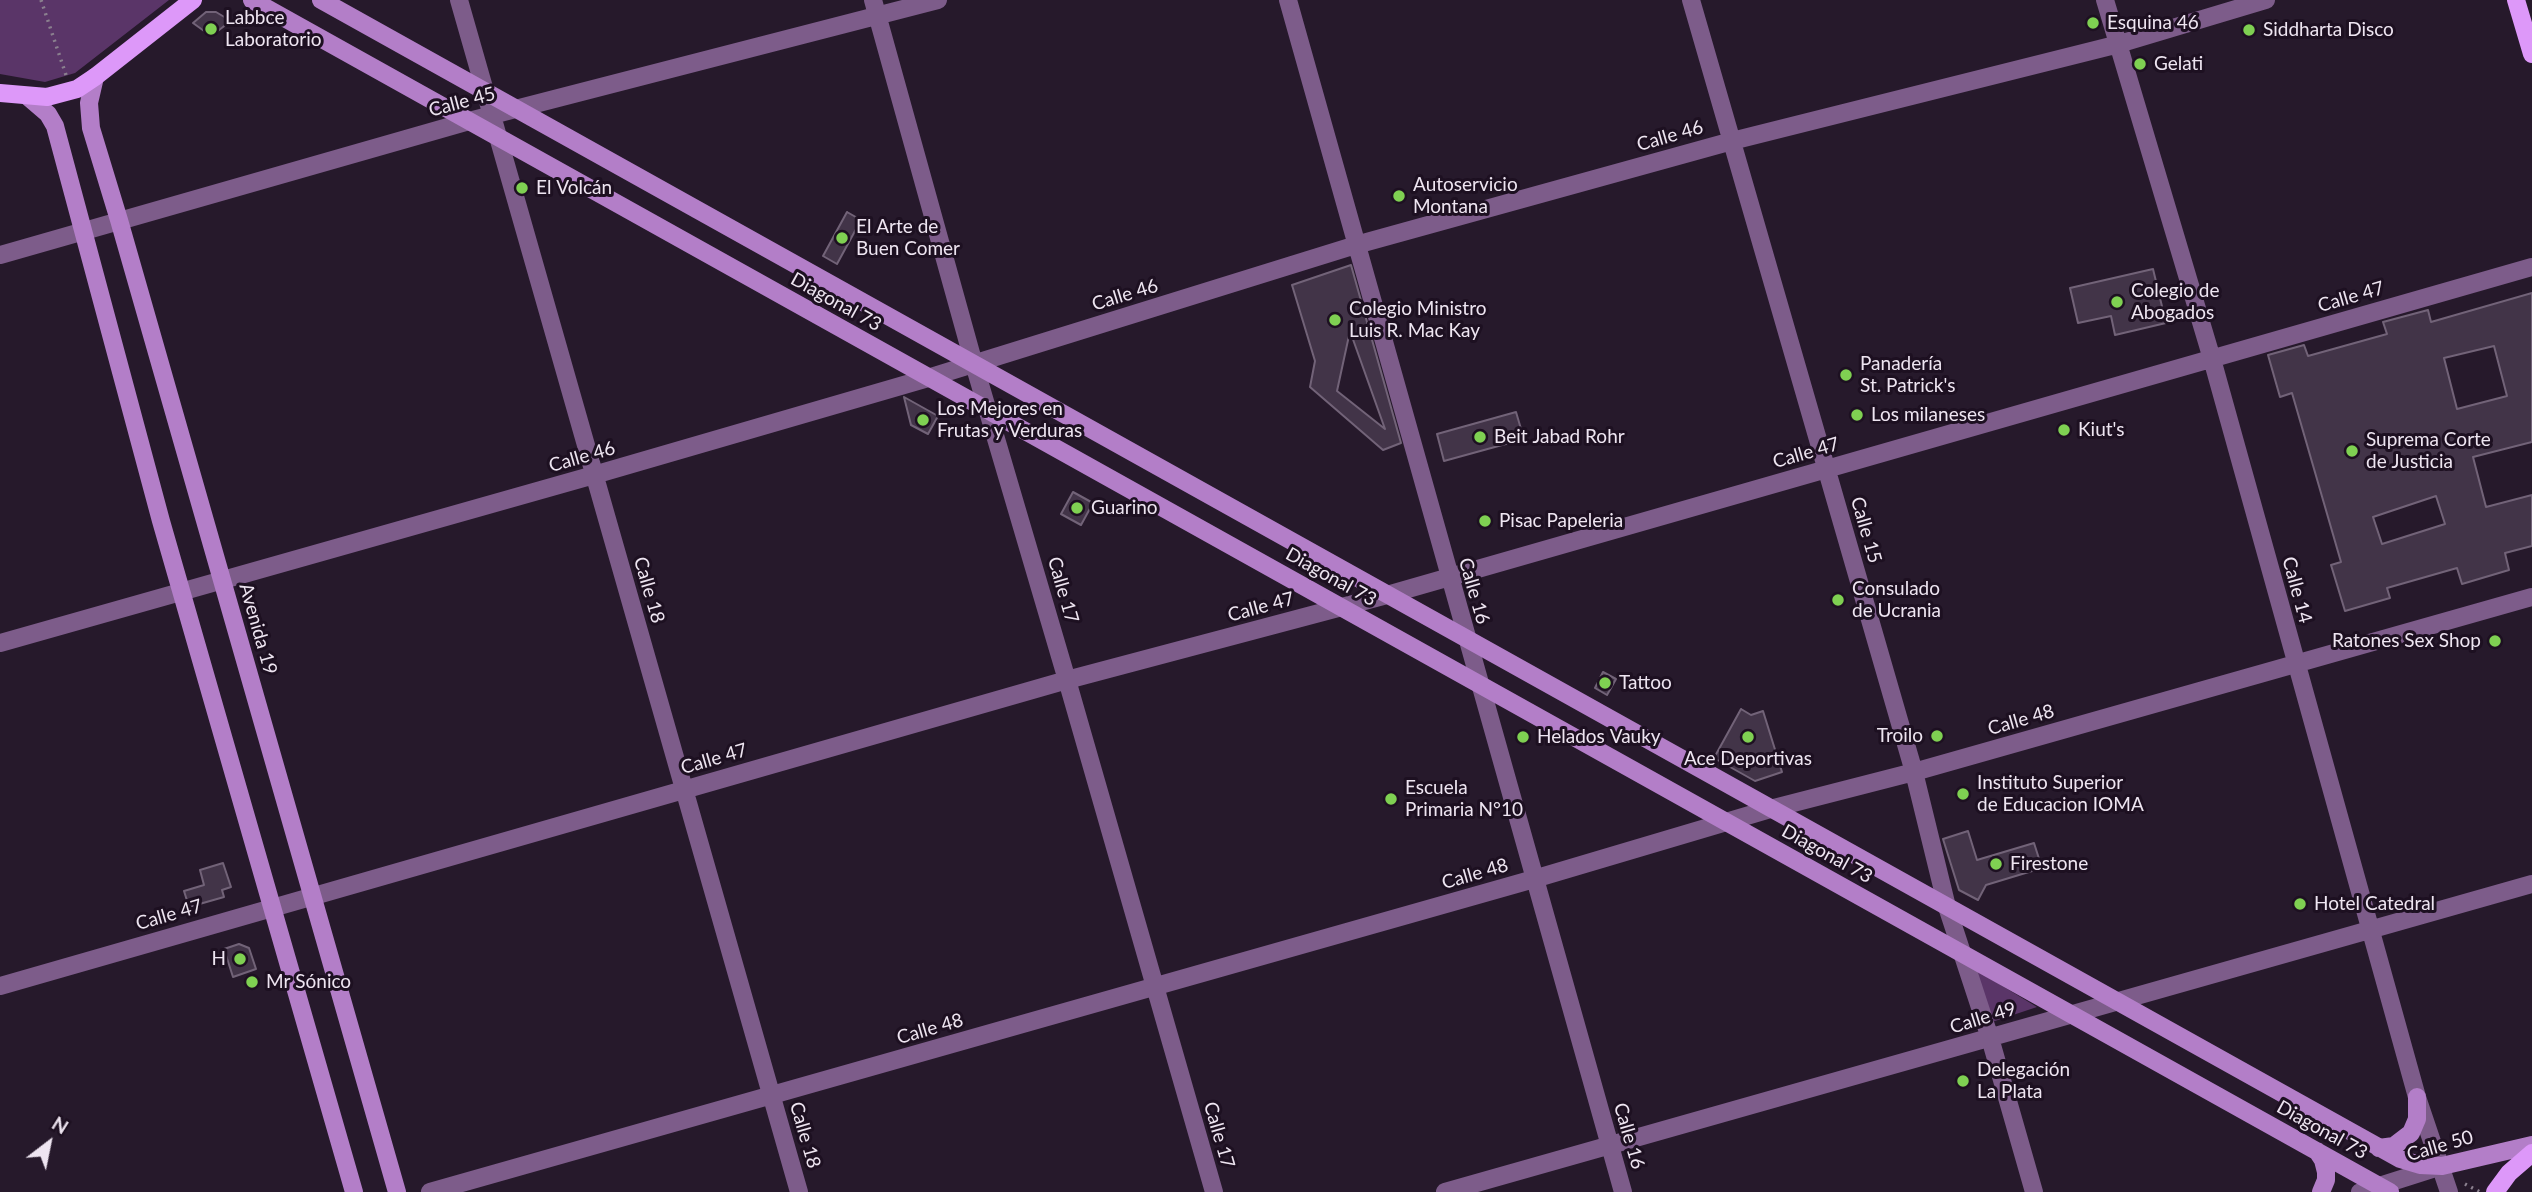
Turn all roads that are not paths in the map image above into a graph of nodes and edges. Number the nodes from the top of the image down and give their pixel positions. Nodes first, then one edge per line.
1 (252, 0) edge
2 (321, 0) edge
3 (458, 0) edge
4 (938, 0) edge
5 (1288, 0) edge
6 (1691, 0) edge
7 (2105, 0) edge
8 (2266, 0) edge
9 (2516, 0) edge
10 (193, 1) edge
11 (876, 8) edge
12 (2119, 44) junction
13 (2532, 54) edge
14 (95, 77) junction
15 (484, 92) junction
16 (0, 93) edge
17 (27, 96) junction
18 (516, 110) junction
19 (491, 115) junction
20 (469, 121) junction
21 (498, 137) junction
22 (1732, 141) junction
23 (120, 220) junction
24 (83, 231) junction
25 (1356, 245) junction
26 (0, 255) edge
27 (2532, 267) edge
28 (2212, 359) junction
29 (974, 364) junction
30 (928, 378) junction
31 (989, 412) junction
32 (1826, 469) junction
33 (594, 475) junction
34 (1449, 577) junction
35 (223, 580) junction
36 (181, 592) junction
37 (1387, 595) junction
38 (2532, 597) edge
39 (1342, 607) junction
40 (1466, 639) junction
41 (0, 643) edge
42 (2296, 664) junction
43 (1067, 680) junction
44 (1481, 685) junction
45 (1913, 772) junction
46 (684, 790) junction
47 (1770, 809) junction
48 (1726, 822) junction
49 (1534, 879) junction
50 (2532, 884) edge
51 (313, 896) junction
52 (1947, 907) junction
53 (272, 908) junction
54 (2371, 930) junction
55 (1962, 953) junction
56 (0, 986) edge
57 (1155, 987) junction
58 (2116, 1002) junction
59 (2070, 1013) junction
60 (1990, 1038) junction
61 (772, 1095) junction
62 (2417, 1097) junction
63 (2532, 1144) edge
64 (1609, 1146) junction
65 (2379, 1148) junction
66 (2317, 1151) junction
67 (2532, 1153) edge
68 (2442, 1166) junction
69 (2385, 1189) edge
70 (354, 1192) edge
71 (397, 1192) edge
72 (430, 1192) edge
73 (799, 1192) edge
74 (1214, 1192) edge
75 (1445, 1192) edge
76 (1623, 1192) edge
77 (2034, 1192) edge
78 (2321, 1192) edge
79 (2360, 1192) edge
80 (2449, 1192) edge
81 (2495, 1192) edge

1 - 20 main road, Diagonal 73
2 - 15 main road, Diagonal 73
3 - 15 street, Calle 18
4 - 11 street, Calle 45
5 - 25 street, Calle 16
6 - 22 street, Calle 15
7 - 12 street, Calle 14
8 - 12 street, Calle 46
9 - 13 main road
10 - 14 main road
11 - 18 street, Calle 45
11 - 29 street, Calle 17
12 - 22 street, Calle 46
12 - 28 street, Calle 14
14 - 17 main road
14 - 23 main road, Avenida 19
15 - 18 main road, Diagonal 73
15 - 19 street, Calle 18
16 - 17 main road
17 - 24 main road
18 - 19 street, Calle 45
18 - 29 main road, Diagonal 73
19 - 20 street, Calle 45
19 - 21 street, Calle 18
20 - 21 main road, Diagonal 73
20 - 23 street, Calle 45
21 - 30 main road, Diagonal 73
21 - 33 street, Calle 18
22 - 25 street, Calle 46
22 - 32 street, Calle 15
23 - 24 street, Calle 45
23 - 35 main road, Avenida 19
24 - 26 street, Calle 45
24 - 36 main road
25 - 29 street, Calle 46
25 - 34 street, Calle 16
27 - 28 street, Calle 47
28 - 32 street, Calle 47
28 - 42 street, Calle 14
29 - 30 street, Calle 46
29 - 31 street, Calle 17
29 - 37 main road, Diagonal 73
30 - 31 main road, Diagonal 73
30 - 33 street, Calle 46
31 - 39 main road, Diagonal 73
31 - 43 street, Calle 17
32 - 34 street, Calle 47
32 - 45 street, Calle 15
33 - 35 street, Calle 46
33 - 46 street, Calle 18
34 - 37 street, Calle 47
34 - 40 street, Calle 16
35 - 36 street, Calle 46
35 - 51 main road, Avenida 19
36 - 41 street, Calle 46
36 - 53 main road
37 - 39 street, Calle 47
37 - 40 main road, Diagonal 73
38 - 42 street, Calle 48
39 - 43 street, Calle 47
39 - 44 main road, Diagonal 73
40 - 44 street, Calle 16
40 - 47 main road, Diagonal 73
42 - 45 street, Calle 48
42 - 54 street, Calle 14
43 - 46 street, Calle 47
43 - 57 street, Calle 17
44 - 48 main road, Diagonal 73
44 - 49 street, Calle 16
45 - 47 street, Calle 48
45 - 52 street, Calle 15
46 - 51 street, Calle 47
46 - 61 street, Calle 18
47 - 48 street, Calle 48
47 - 52 main road, Diagonal 73
48 - 49 street, Calle 48
48 - 55 main road, Diagonal 73
49 - 57 street, Calle 48
49 - 64 street, Calle 16
50 - 54 street, Calle 49
51 - 53 street, Calle 47
51 - 71 main road, Avenida 19
52 - 55 street, Calle 15
52 - 58 main road, Diagonal 73
53 - 56 street, Calle 47
53 - 70 main road
54 - 58 street, Calle 49
54 - 62 street, Calle 14
55 - 59 main road, Diagonal 73
55 - 60 street, Calle 15
57 - 61 street, Calle 48
57 - 74 street, Calle 17
58 - 59 street, Calle 49
58 - 65 main road, Diagonal 73
59 - 60 street, Calle 49
59 - 66 main road, Diagonal 73
60 - 64 street, Calle 49
60 - 77 street, Calle 15
61 - 72 street, Calle 48
61 - 73 street, Calle 18
62 - 65 main road
62 - 68 street, Calle 14
63 - 68 main road, Calle 50
64 - 75 street, Calle 49
64 - 76 street, Calle 16
65 - 68 main road, Diagonal 73
66 - 69 main road, Diagonal 73
66 - 78 main road
67 - 81 main road
68 - 69 street, Calle 50
68 - 80 street, Calle 14
69 - 79 street, Calle 50

